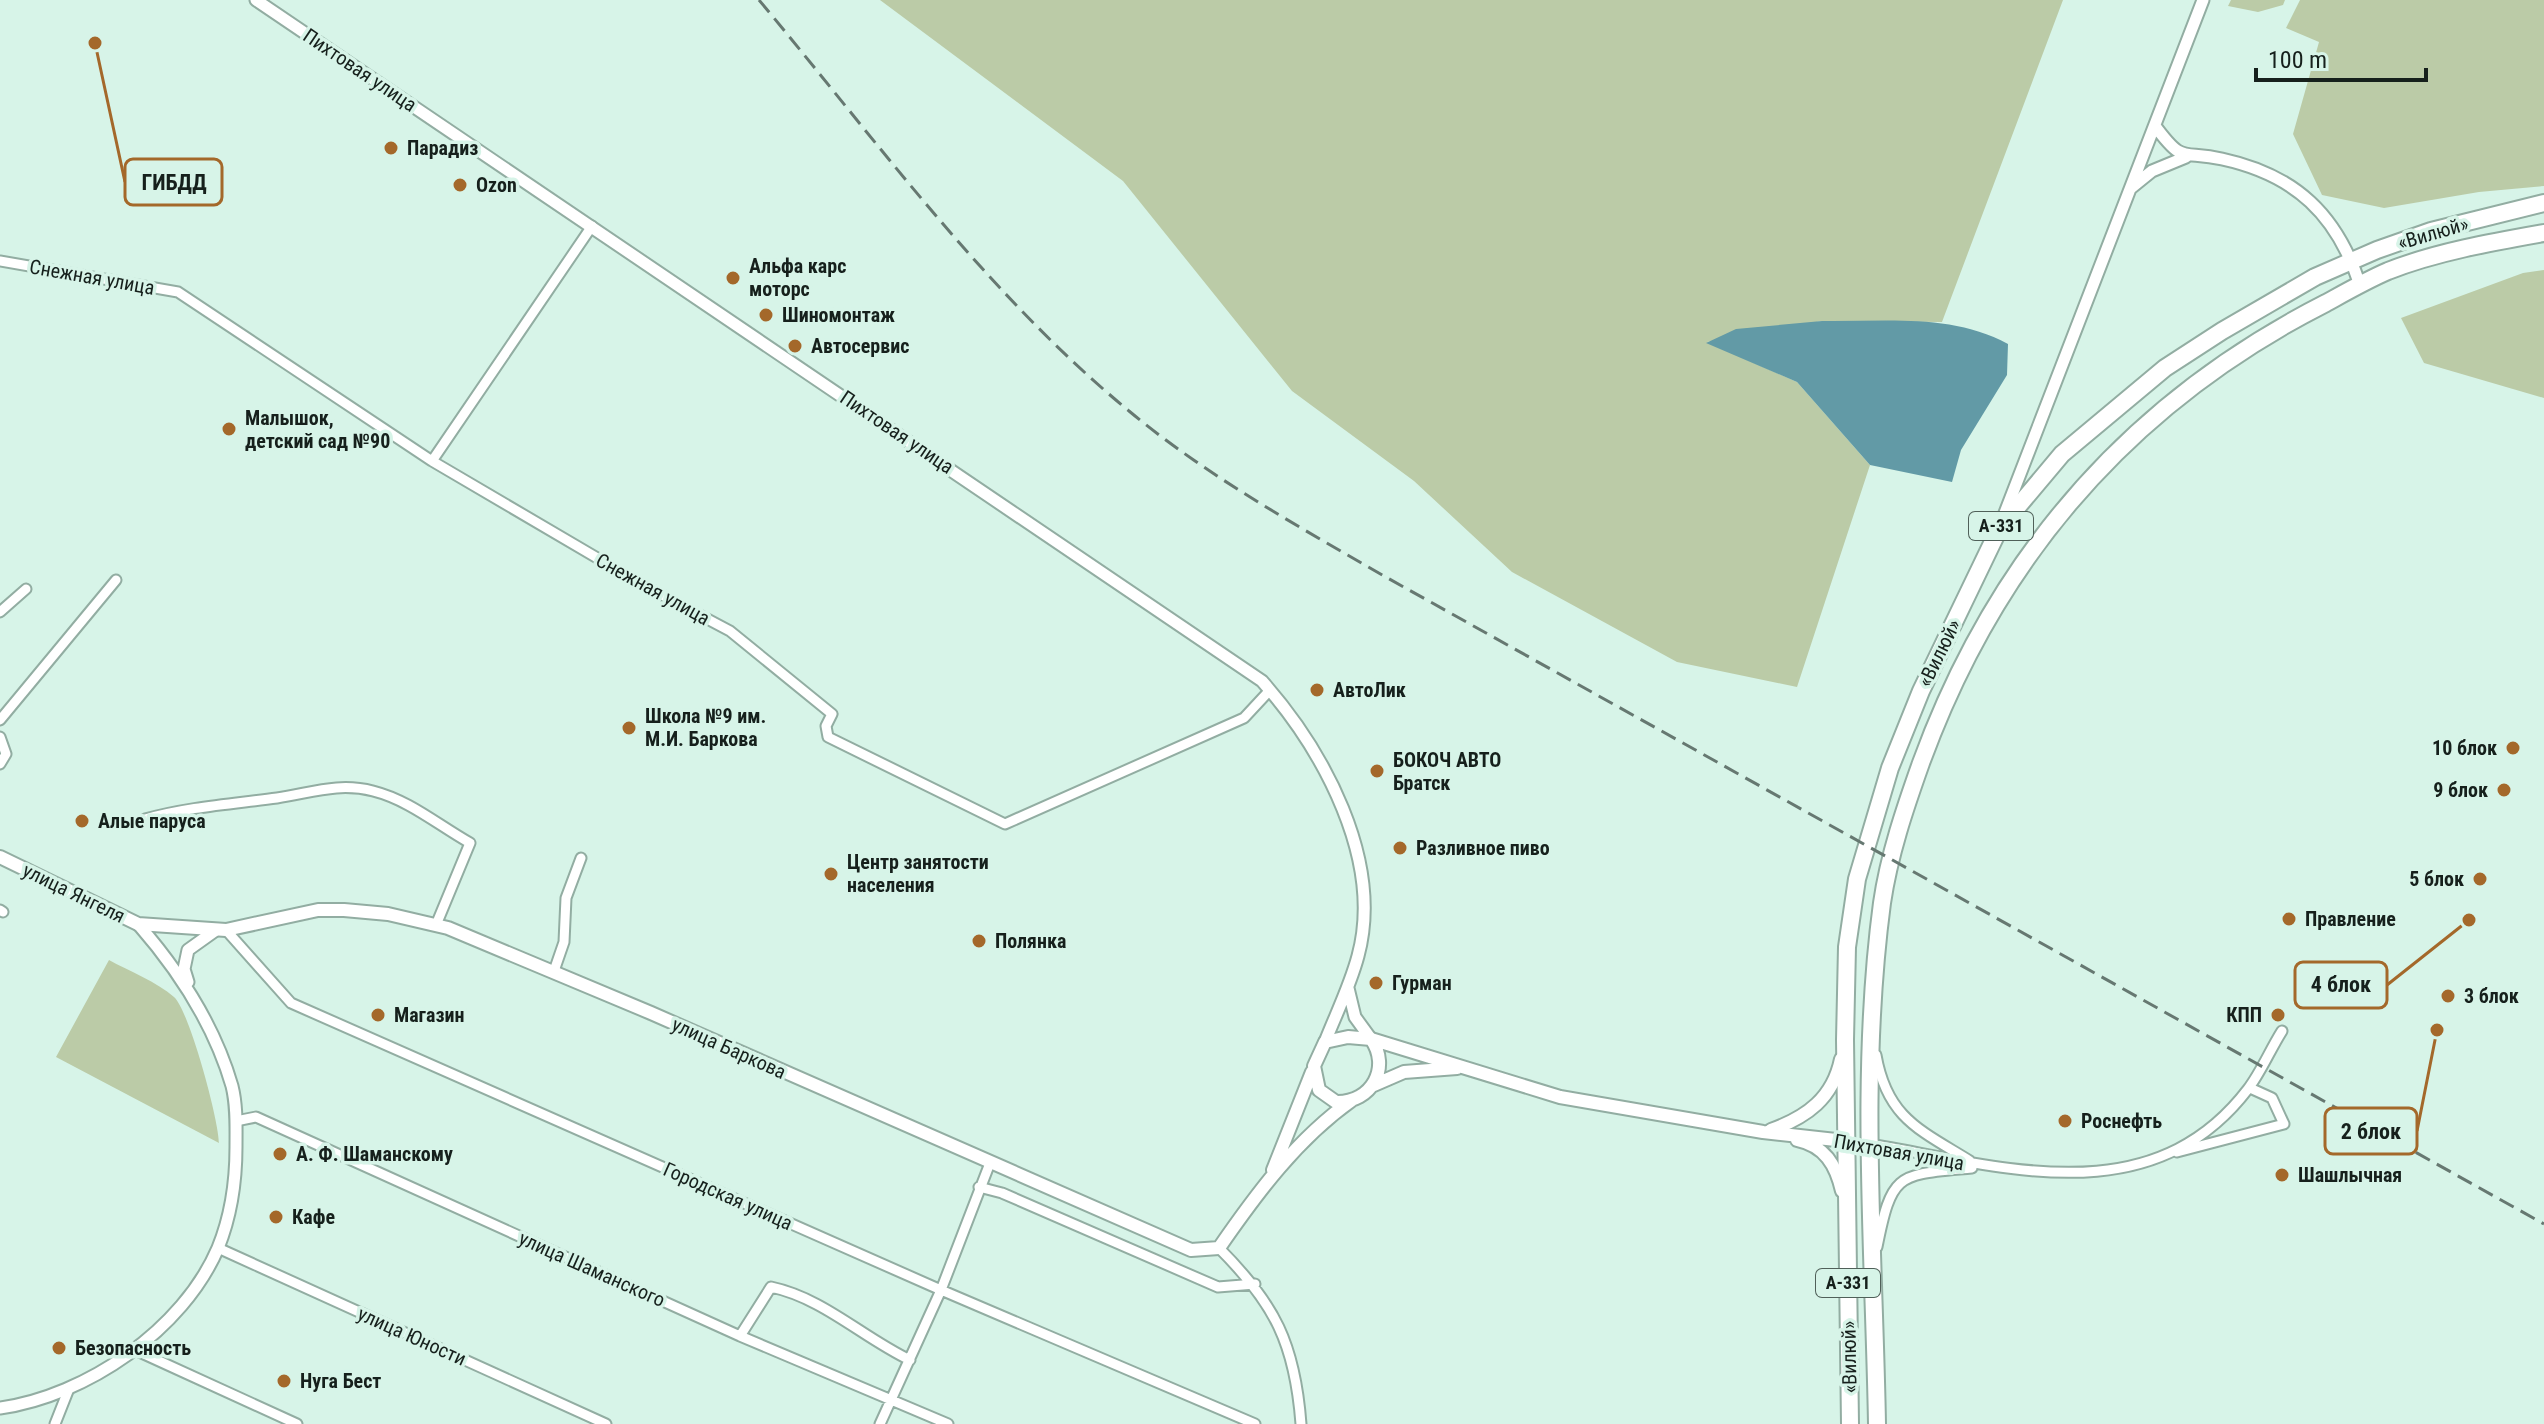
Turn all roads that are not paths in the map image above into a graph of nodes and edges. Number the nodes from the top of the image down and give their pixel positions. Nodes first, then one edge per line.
1 (256, 0) edge
2 (2203, 0) edge
3 (2155, 126) junction
4 (2186, 157) junction
5 (2131, 188) junction
6 (2544, 203) edge
7 (592, 226) junction
8 (2544, 233) edge
9 (0, 261) edge
10 (2352, 261) junction
11 (2360, 285) junction
12 (432, 461) junction
13 (1999, 529) junction
14 (116, 580) dead end
15 (26, 589) dead end
16 (0, 612) edge
17 (1270, 690) junction
18 (0, 720) edge
19 (0, 737) edge
20 (0, 764) edge
21 (145, 819) dead end
22 (0, 857) edge
23 (581, 858) dead end
24 (138, 924) junction
25 (436, 925) junction
26 (221, 930) junction
27 (554, 971) junction
28 (1348, 983) junction
29 (192, 994) junction
30 (2282, 1031) dead end
31 (1873, 1034) junction
32 (1371, 1039) junction
33 (1845, 1040) junction
34 (1325, 1042) junction
35 (1314, 1066) junction
36 (1464, 1068) junction
37 (1371, 1087) junction
38 (2250, 1088) junction
39 (1352, 1100) junction
40 (236, 1121) junction
41 (1763, 1132) junction
42 (1845, 1141) junction
43 (1870, 1144) junction
44 (2170, 1154) junction
45 (990, 1163) junction
46 (1980, 1167) junction
47 (1271, 1177) junction
48 (979, 1187) junction
49 (1847, 1217) junction
50 (218, 1248) junction
51 (1219, 1248) junction
52 (1874, 1262) junction
53 (1255, 1284) junction
54 (941, 1290) junction
55 (740, 1336) junction
56 (135, 1350) junction
57 (910, 1360) junction
58 (68, 1391) junction
59 (892, 1398) junction
60 (0, 1408) edge
61 (55, 1424) edge
62 (297, 1424) edge
63 (606, 1424) edge
64 (880, 1424) edge
65 (948, 1424) edge
66 (1255, 1424) edge
67 (1301, 1424) edge
68 (1850, 1424) edge
69 (1877, 1424) edge

1 - 7 street, Пихтовая улица
2 - 3 street
3 - 4 street
3 - 5 street
4 - 5 street
4 - 10 street
5 - 13 street
6 - 10 highway, «Вилюй» / А-331
7 - 12 street
7 - 17 street, Пихтовая улица
8 - 11 highway, «Вилюй» / А-331
9 - 12 street, Снежная улица
10 - 11 street
10 - 13 highway, «Вилюй» / А-331
11 - 31 highway, «Вилюй» / А-331
12 - 17 street, Снежная улица
13 - 33 highway, «Вилюй» / А-331
14 - 18 street
15 - 16 street
17 - 28 street, Пихтовая улица
19 - 20 street
21 - 25 street
22 - 24 main road, улица Янгеля
23 - 27 street
24 - 26 main road, улица Баркова
24 - 29 street, улица Янгеля
25 - 26 main road, улица Баркова
25 - 27 main road, улица Баркова
26 - 29 street
26 - 54 street, Городская улица
27 - 45 main road, улица Баркова
28 - 32 street
28 - 34 street, Пихтовая улица
29 - 40 street, улица Янгеля
30 - 38 street, Пихтовая улица
31 - 43 highway, «Вилюй» / А-331
31 - 46 street
32 - 34 main road
32 - 36 main road, Пихтовая улица
32 - 37 main road
33 - 41 main road
33 - 42 highway, «Вилюй» / А-331
34 - 35 main road
35 - 39 main road
35 - 47 main road
36 - 37 main road, Пихтовая улица
36 - 41 main road, Пихтовая улица
37 - 39 main road
38 - 44 street, Пихтовая улица
38 - 44 street
39 - 47 main road
40 - 50 street, улица Янгеля
40 - 55 street, улица Шаманского
41 - 42 main road, Пихтовая улица
41 - 49 main road
42 - 43 highway, Пихтовая улица
42 - 49 highway, «Вилюй» / А-331
43 - 46 street, Пихтовая улица
43 - 52 highway, «Вилюй» / А-331
44 - 46 street, Пихтовая улица
45 - 48 street
45 - 51 main road, улица Баркова
46 - 52 street
47 - 51 main road
48 - 53 street
48 - 54 street
49 - 68 highway, «Вилюй» / А-331
50 - 56 street, улица Янгеля
50 - 63 street, улица Юности
51 - 53 street
52 - 69 highway, «Вилюй» / А-331
53 - 67 street
54 - 57 street
54 - 66 street, Городская улица
55 - 57 street
55 - 59 street, улица Шаманского
56 - 58 street, улица Янгеля
56 - 62 street
57 - 59 street
58 - 60 street, улица Янгеля
58 - 61 street
59 - 64 street
59 - 65 street, улица Шаманского

